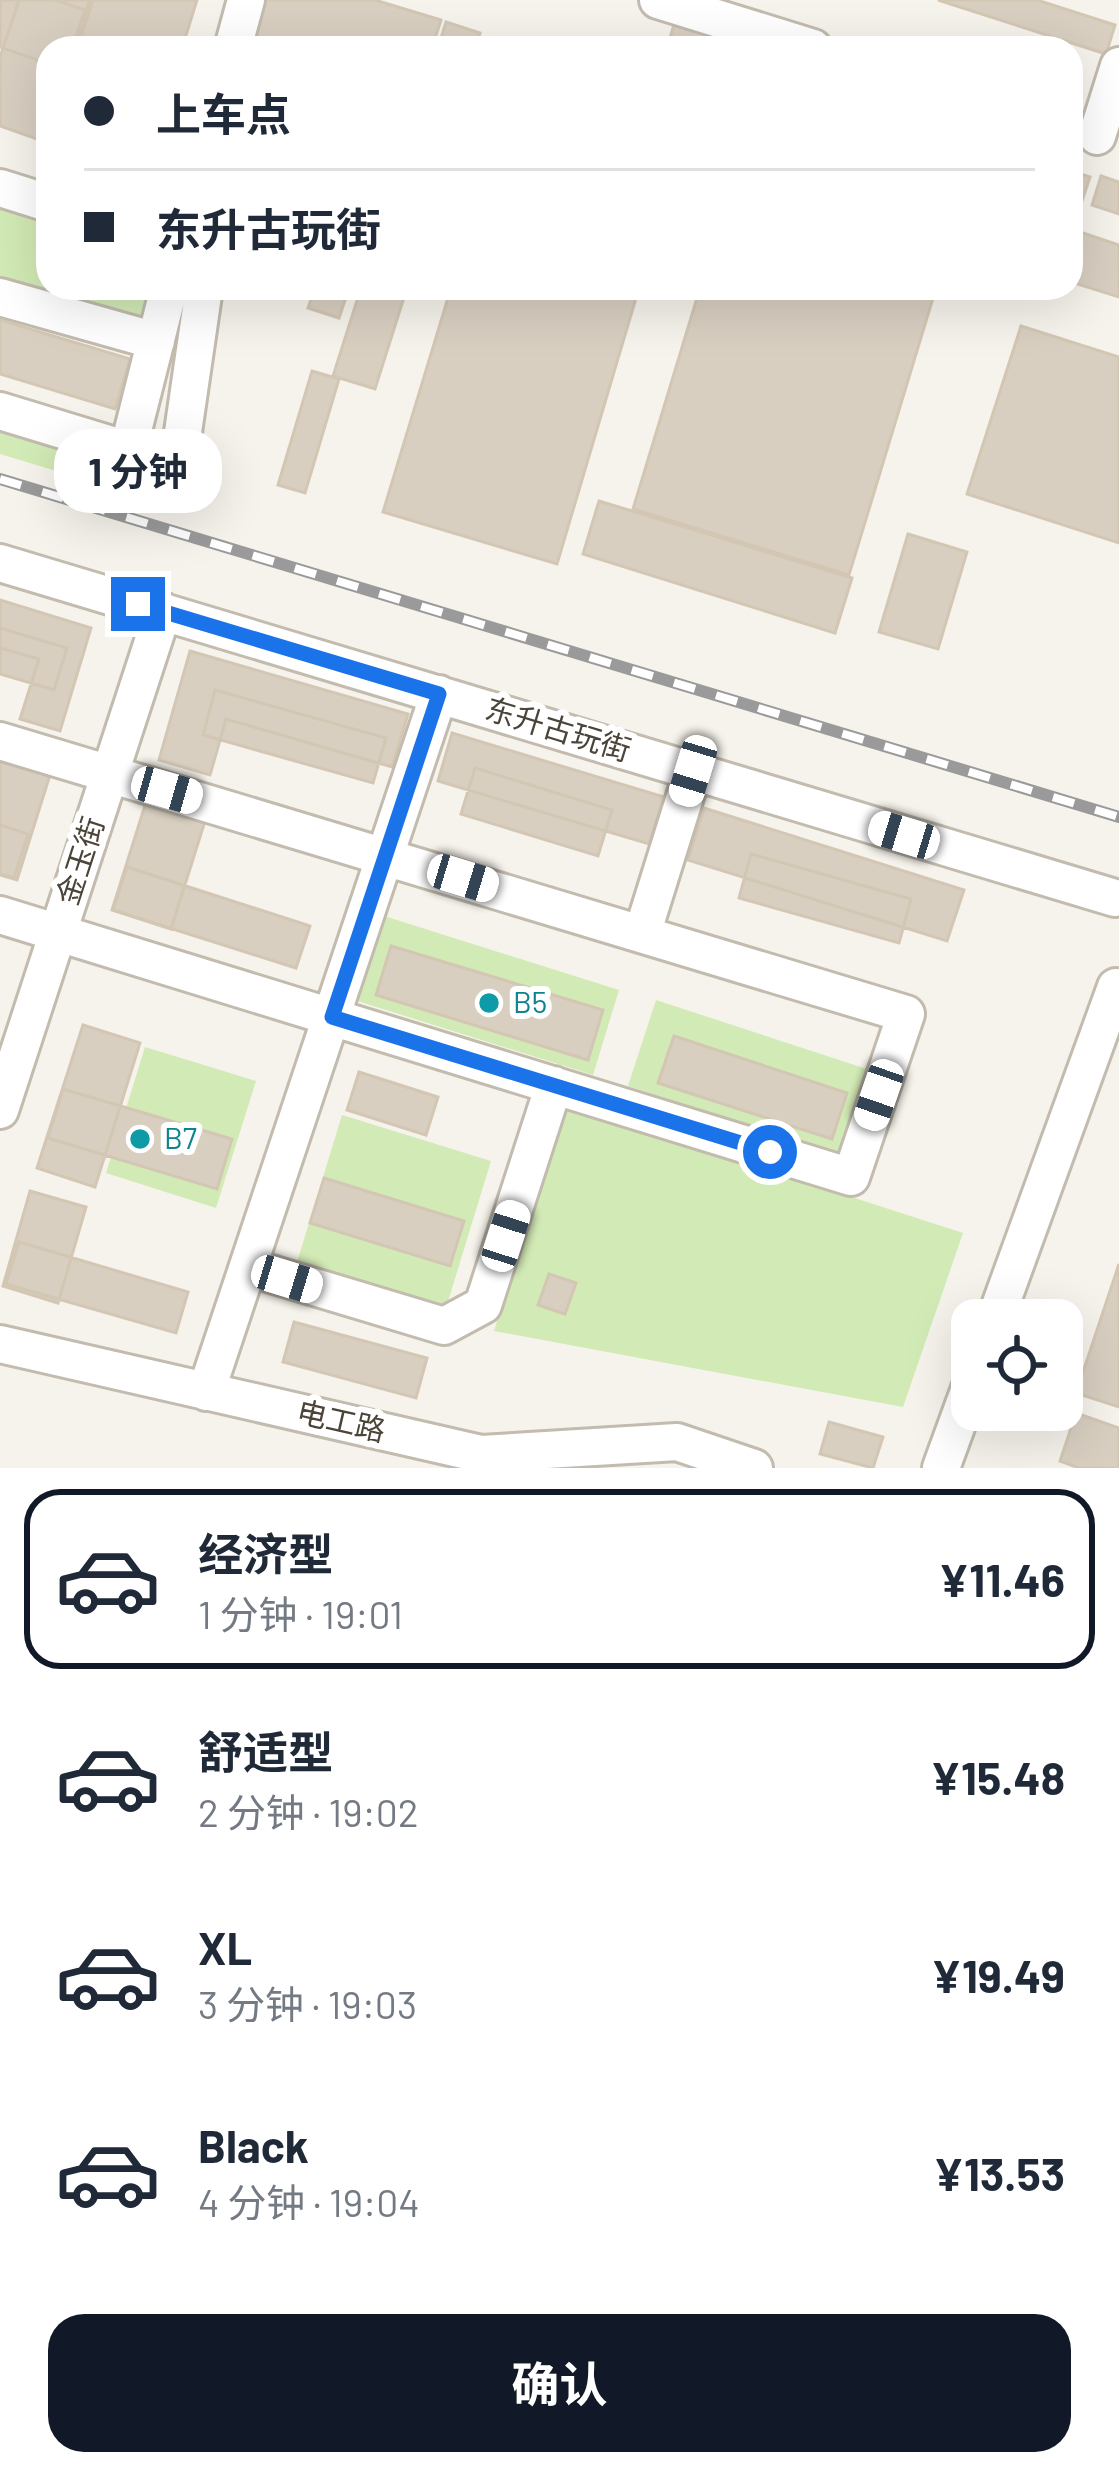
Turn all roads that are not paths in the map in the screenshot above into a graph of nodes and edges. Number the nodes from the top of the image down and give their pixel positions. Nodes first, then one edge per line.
1 (246, 0) edge
2 (658, 0) edge
3 (236, 36) edge
4 (774, 36) edge
5 (1119, 66) edge
6 (1096, 135) edge
7 (0, 188) edge
8 (36, 199) edge
9 (0, 297) edge
10 (166, 300) edge
11 (202, 300) edge
12 (156, 341) junction
13 (0, 411) edge
14 (182, 439) dead end
15 (0, 563) edge
16 (163, 611) junction
17 (439, 694) junction
18 (0, 741) edge
19 (693, 771) junction
20 (110, 773) junction
21 (386, 855) junction
22 (1115, 898) dead end
23 (0, 915) edge
24 (643, 932) junction
25 (58, 933) junction
26 (1116, 987) edge
27 (332, 1017) junction
28 (554, 1085) junction
29 (0, 1110) edge
30 (248, 1267) junction
31 (1003, 1299) edge
32 (0, 1344) edge
33 (206, 1392) junction
34 (955, 1431) edge
35 (462, 1459) edge
36 (754, 1468) edge
37 (941, 1468) edge

1 - 3 street
2 - 4 street
5 - 6 street
7 - 8 street
9 - 12 street
10 - 12 street
11 - 14 street
12 - 13 street
15 - 16 street, 东升古玩街
16 - 17 street, 东升古玩街
16 - 20 street, 金玉街
17 - 19 street, 东升古玩街
17 - 21 street
18 - 20 street
19 - 22 street, 东升古玩街
19 - 24 street
20 - 21 street
20 - 25 street, 金玉街
21 - 24 street
21 - 27 street
23 - 25 street
24 - 28 street
25 - 27 street
25 - 29 street, 金玉街
26 - 31 street
27 - 28 street
27 - 30 street
28 - 30 street
30 - 33 street
32 - 33 street, 电工路
33 - 35 street, 电工路
34 - 37 street
35 - 36 street, 电工路

